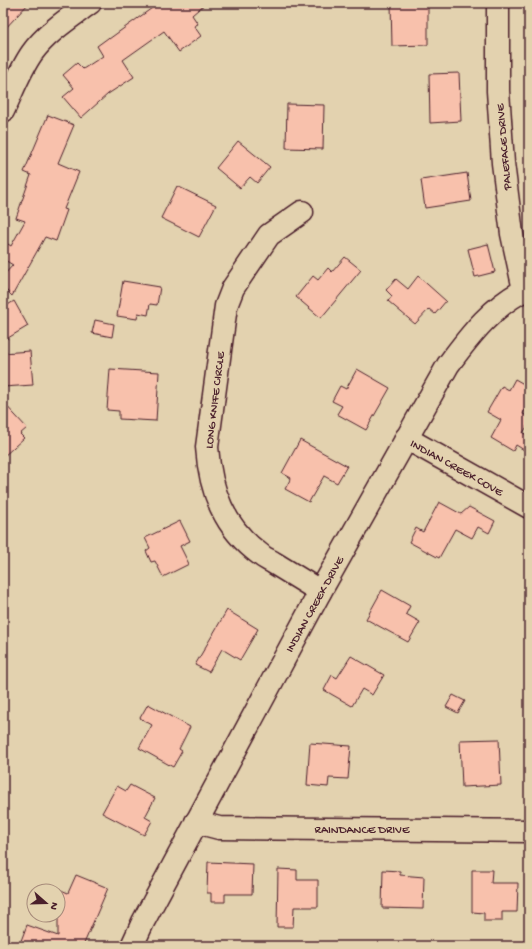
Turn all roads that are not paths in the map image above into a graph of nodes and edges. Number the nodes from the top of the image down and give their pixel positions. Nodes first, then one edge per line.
1 (90, 3) edge
2 (498, 3) edge
3 (3, 111) edge
4 (302, 212) dead end
5 (527, 289) edge
6 (406, 438) junction
7 (529, 507) edge
8 (320, 592) junction
9 (196, 822) junction
10 (529, 831) edge
11 (132, 946) edge

1 - 3 street
2 - 5 street, PALEFACE DRIVE
4 - 8 street, LONG KNIFE CIRCLE
5 - 6 street, INDIAN CREEK DRIVE
6 - 7 street, INDIAN CREEK COVE
6 - 8 street, INDIAN CREEK DRIVE
8 - 9 street, INDIAN CREEK DRIVE
9 - 10 street, RAINDANCE DRIVE
9 - 11 street, INDIAN CREEK DRIVE

